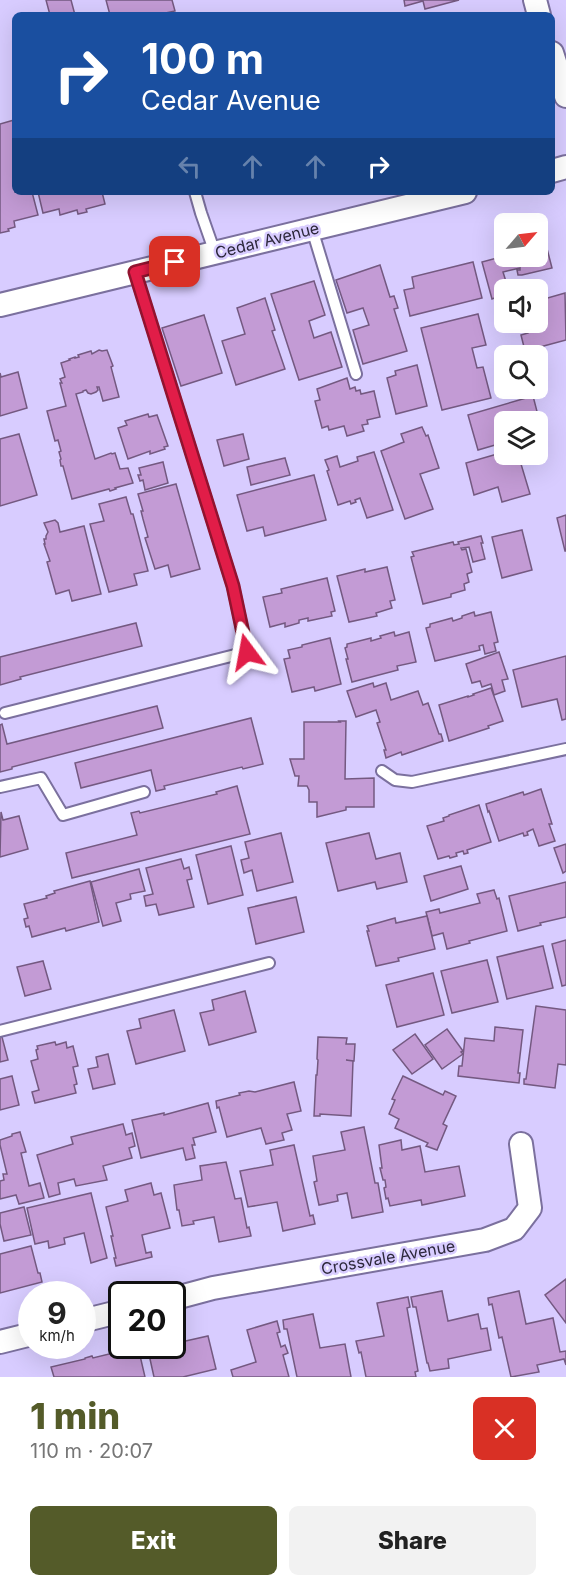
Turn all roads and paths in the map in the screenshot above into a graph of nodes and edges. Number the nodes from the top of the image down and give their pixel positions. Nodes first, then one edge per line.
1 (555, 62) edge
2 (566, 96) edge
3 (196, 195) edge
4 (453, 195) edge
5 (312, 229) junction
6 (215, 253) junction
7 (135, 272) junction
8 (0, 305) edge
9 (356, 374) dead end
10 (5, 713) dead end
11 (566, 749) edge
12 (382, 771) dead end
13 (0, 787) edge
14 (144, 792) dead end
15 (269, 963) dead end
16 (0, 1031) edge
17 (521, 1144) dead end
18 (186, 1295) edge
19 (18, 1338) edge
20 (0, 1342) edge

1 - 2 street
3 - 6 lane
4 - 5 street, Cedar Avenue
5 - 6 street, Cedar Avenue
5 - 9 lane
6 - 7 street, Cedar Avenue
7 - 8 street, Cedar Avenue
7 - 10 lane
11 - 12 lane
13 - 14 lane
15 - 16 lane
17 - 18 street, Crossvale Avenue
19 - 20 street

